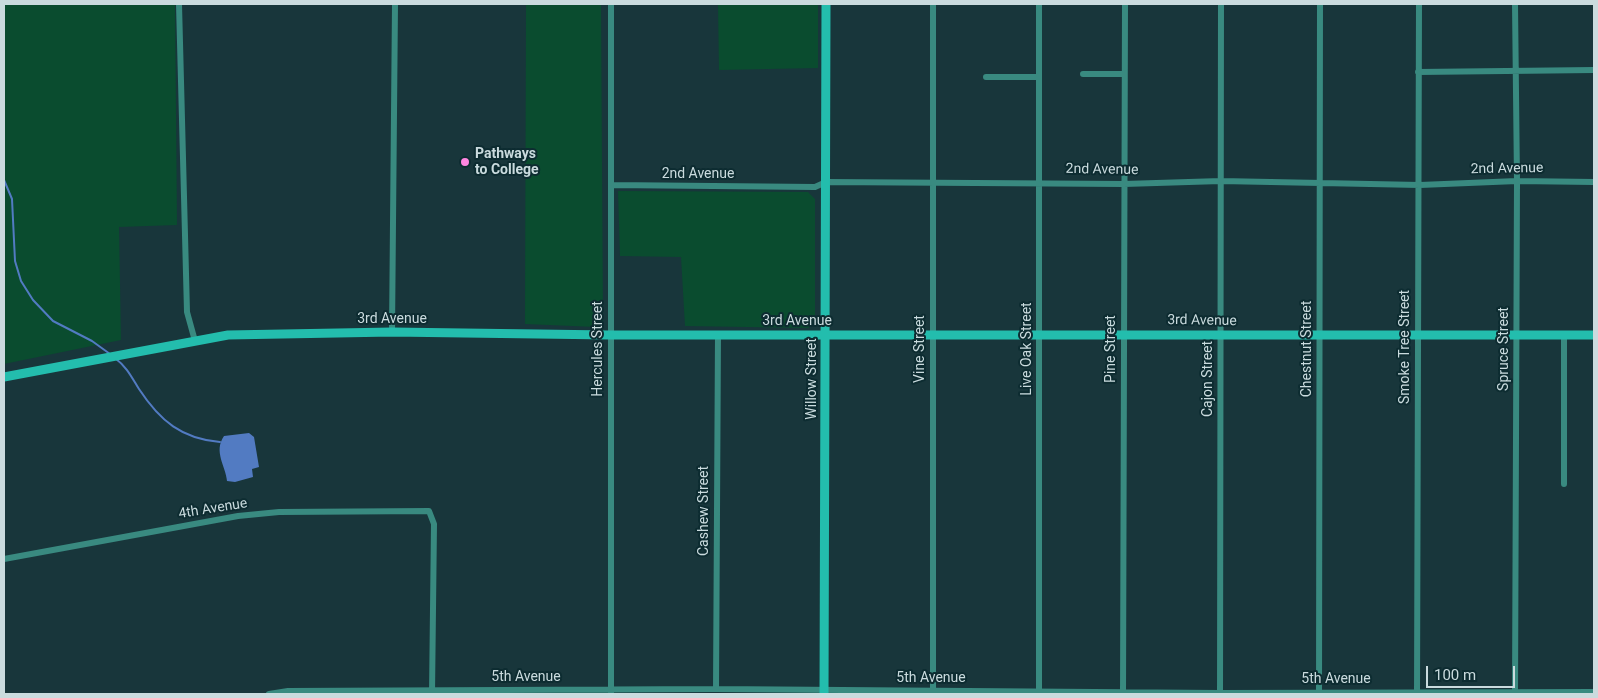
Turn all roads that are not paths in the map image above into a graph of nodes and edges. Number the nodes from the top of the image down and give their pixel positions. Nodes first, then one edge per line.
1 (179, 4) edge
2 (395, 4) edge
3 (611, 4) edge
4 (826, 4) edge
5 (933, 4) edge
6 (1039, 4) edge
7 (1125, 4) edge
8 (1222, 4) edge
9 (1320, 4) edge
10 (1419, 4) edge
11 (1515, 4) edge
12 (1594, 70) edge
13 (1418, 72) junction
14 (1516, 72) junction
15 (1083, 74) dead end
16 (1124, 74) junction
17 (986, 77) dead end
18 (1038, 77) junction
19 (1517, 181) junction
20 (826, 182) junction
21 (933, 182) junction
22 (1039, 182) junction
23 (1221, 182) junction
24 (1594, 182) edge
25 (1320, 183) junction
26 (1124, 184) junction
27 (1420, 185) junction
28 (611, 186) junction
29 (392, 332) junction
30 (718, 334) junction
31 (1123, 334) junction
32 (1418, 334) junction
33 (1516, 334) junction
34 (1564, 334) junction
35 (610, 335) junction
36 (826, 335) junction
37 (933, 335) junction
38 (1039, 335) junction
39 (1320, 335) junction
40 (1594, 335) edge
41 (1221, 336) junction
42 (195, 341) junction
43 (4, 377) edge
44 (1564, 484) dead end
45 (4, 559) edge
46 (716, 689) junction
47 (432, 692) edge
48 (519, 692) edge
49 (611, 692) edge
50 (824, 692) edge
51 (932, 692) edge
52 (1039, 692) edge
53 (1594, 692) edge
54 (1123, 693) edge
55 (1319, 693) edge
56 (1417, 693) edge
57 (1515, 693) edge
58 (268, 694) edge
59 (1220, 694) edge

1 - 42 street
2 - 29 street
3 - 28 street, Hercules Street
4 - 20 street, Willow Street
5 - 21 street, Vine Street
6 - 18 street, Live Oak Street
7 - 16 street, Pine Street
8 - 23 street, Cajon Street
9 - 25 street, Chestnut Street
10 - 13 street, Smoke Tree Street
11 - 14 street, Spruce Street
12 - 14 street
13 - 14 street
13 - 27 street, Smoke Tree Street
14 - 19 street, Spruce Street
15 - 16 street
16 - 26 street, Pine Street
17 - 18 street
18 - 22 street, Live Oak Street
19 - 24 street, 2nd Avenue
19 - 27 street, 2nd Avenue
19 - 33 street, Spruce Street
20 - 21 street, 2nd Avenue
20 - 28 street, 2nd Avenue
20 - 36 street, Willow Street
21 - 22 street, 2nd Avenue
21 - 37 street, Vine Street
22 - 26 street, 2nd Avenue
22 - 38 street, Live Oak Street
23 - 25 street, 2nd Avenue
23 - 26 street, 2nd Avenue
23 - 41 street, Cajon Street
25 - 27 street, 2nd Avenue
25 - 39 street, Chestnut Street
26 - 31 street, Pine Street
27 - 32 street, Smoke Tree Street
28 - 35 street, Hercules Street
29 - 35 street, 3rd Avenue
29 - 42 street, 3rd Avenue
30 - 35 street, 3rd Avenue
30 - 36 street, 3rd Avenue
30 - 46 street, Cashew Street
31 - 38 street, 3rd Avenue
31 - 41 street, 3rd Avenue
31 - 54 street, Pine Street
32 - 33 street, 3rd Avenue
32 - 39 street, 3rd Avenue
32 - 56 street, Smoke Tree Street
33 - 34 street, 3rd Avenue
33 - 57 street, Spruce Street
34 - 40 street, 3rd Avenue
34 - 44 street
35 - 49 street, Hercules Street
36 - 37 street, 3rd Avenue
36 - 50 street, Willow Street
37 - 38 street, 3rd Avenue
37 - 51 street, Vine Street
38 - 52 street, Live Oak Street
39 - 41 street, 3rd Avenue
39 - 55 street, Chestnut Street
41 - 59 street, Cajon Street
42 - 43 street, 3rd Avenue
45 - 47 street, 4th Avenue
46 - 49 street, 5th Avenue
46 - 50 street, 5th Avenue
47 - 48 street, 5th Avenue
47 - 58 street, 5th Avenue
48 - 49 street, 5th Avenue
50 - 51 street, 5th Avenue
51 - 52 street, 5th Avenue
52 - 54 street, 5th Avenue
53 - 57 street, 5th Avenue
54 - 59 street, 5th Avenue
55 - 56 street, 5th Avenue
55 - 59 street, 5th Avenue
56 - 57 street, 5th Avenue

